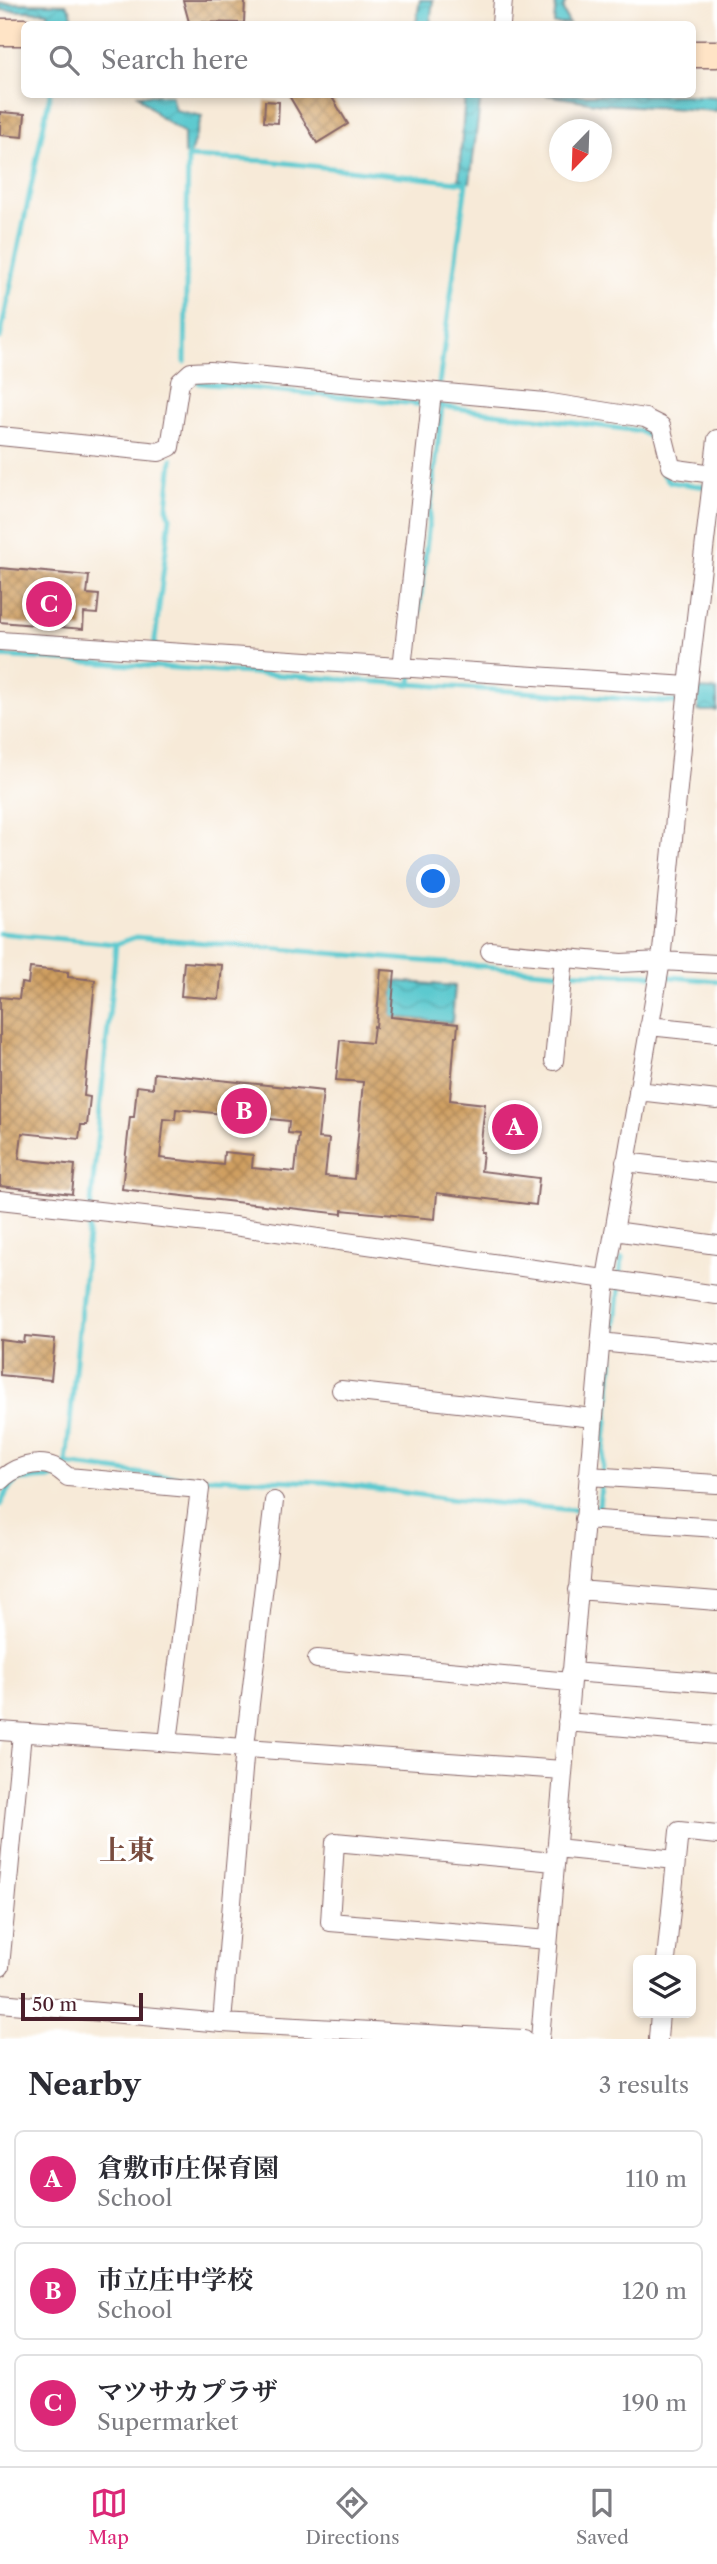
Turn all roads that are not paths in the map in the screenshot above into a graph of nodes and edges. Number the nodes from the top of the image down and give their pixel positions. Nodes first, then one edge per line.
1 (503, 0) edge
2 (501, 21) edge
3 (0, 32) edge
4 (21, 32) edge
5 (696, 54) edge
6 (717, 54) edge
7 (434, 398) junction
8 (0, 436) edge
9 (717, 439) edge
10 (712, 483) junction
11 (0, 641) edge
12 (409, 668) junction
13 (687, 697) junction
14 (491, 951) dead end
15 (564, 961) junction
16 (717, 964) edge
17 (659, 973) junction
18 (649, 1026) junction
19 (717, 1033) edge
20 (554, 1061) dead end
21 (638, 1091) junction
22 (717, 1100) edge
23 (625, 1162) junction
24 (717, 1174) edge
25 (0, 1200) edge
26 (614, 1231) junction
27 (717, 1245) edge
28 (614, 1280) junction
29 (717, 1295) edge
30 (609, 1343) junction
31 (717, 1354) edge
32 (341, 1390) dead end
33 (593, 1418) junction
34 (597, 1477) junction
35 (0, 1481) edge
36 (717, 1484) edge
37 (274, 1501) dead end
38 (584, 1519) junction
39 (717, 1528) edge
40 (578, 1590) junction
41 (717, 1601) edge
42 (317, 1659) dead end
43 (571, 1677) junction
44 (717, 1683) edge
45 (567, 1722) junction
46 (0, 1731) edge
47 (22, 1733) junction
48 (717, 1735) edge
49 (168, 1742) junction
50 (245, 1746) junction
51 (563, 1770) junction
52 (717, 1835) edge
53 (555, 1855) junction
54 (676, 1860) junction
55 (548, 1940) junction
56 (666, 1955) edge
57 (0, 1967) edge
58 (0, 2003) edge
59 (659, 2018) edge
60 (222, 2022) junction
61 (315, 2034) edge
62 (391, 2036) edge
63 (524, 2039) edge
64 (540, 2039) edge
65 (657, 2039) edge

1 - 2 street
3 - 4 main road
5 - 6 main road
7 - 8 street
7 - 10 street
7 - 12 street
9 - 10 street
10 - 13 street
11 - 12 street
12 - 13 street
13 - 17 street
14 - 15 street
15 - 17 street
15 - 20 street
16 - 17 street
17 - 18 street
18 - 19 street
18 - 21 street
21 - 22 street
21 - 23 street
23 - 24 street
23 - 26 street
25 - 28 street
26 - 27 street
26 - 28 street
28 - 29 street
28 - 30 street
30 - 31 street
30 - 33 street
32 - 33 street
33 - 34 street
34 - 36 street
34 - 38 street
35 - 49 street
37 - 50 street
38 - 39 street
38 - 40 street
40 - 41 street
40 - 43 street
42 - 43 street
43 - 44 street
43 - 45 street
45 - 48 street
45 - 51 street
46 - 47 street
47 - 49 street
47 - 57 street
49 - 50 street
50 - 51 street
50 - 60 street
51 - 53 street
52 - 54 street
53 - 54 street
53 - 55 street
53 - 55 street
54 - 56 street
55 - 64 street
58 - 60 street
59 - 65 street
60 - 61 street
61 - 62 street
62 - 63 street

